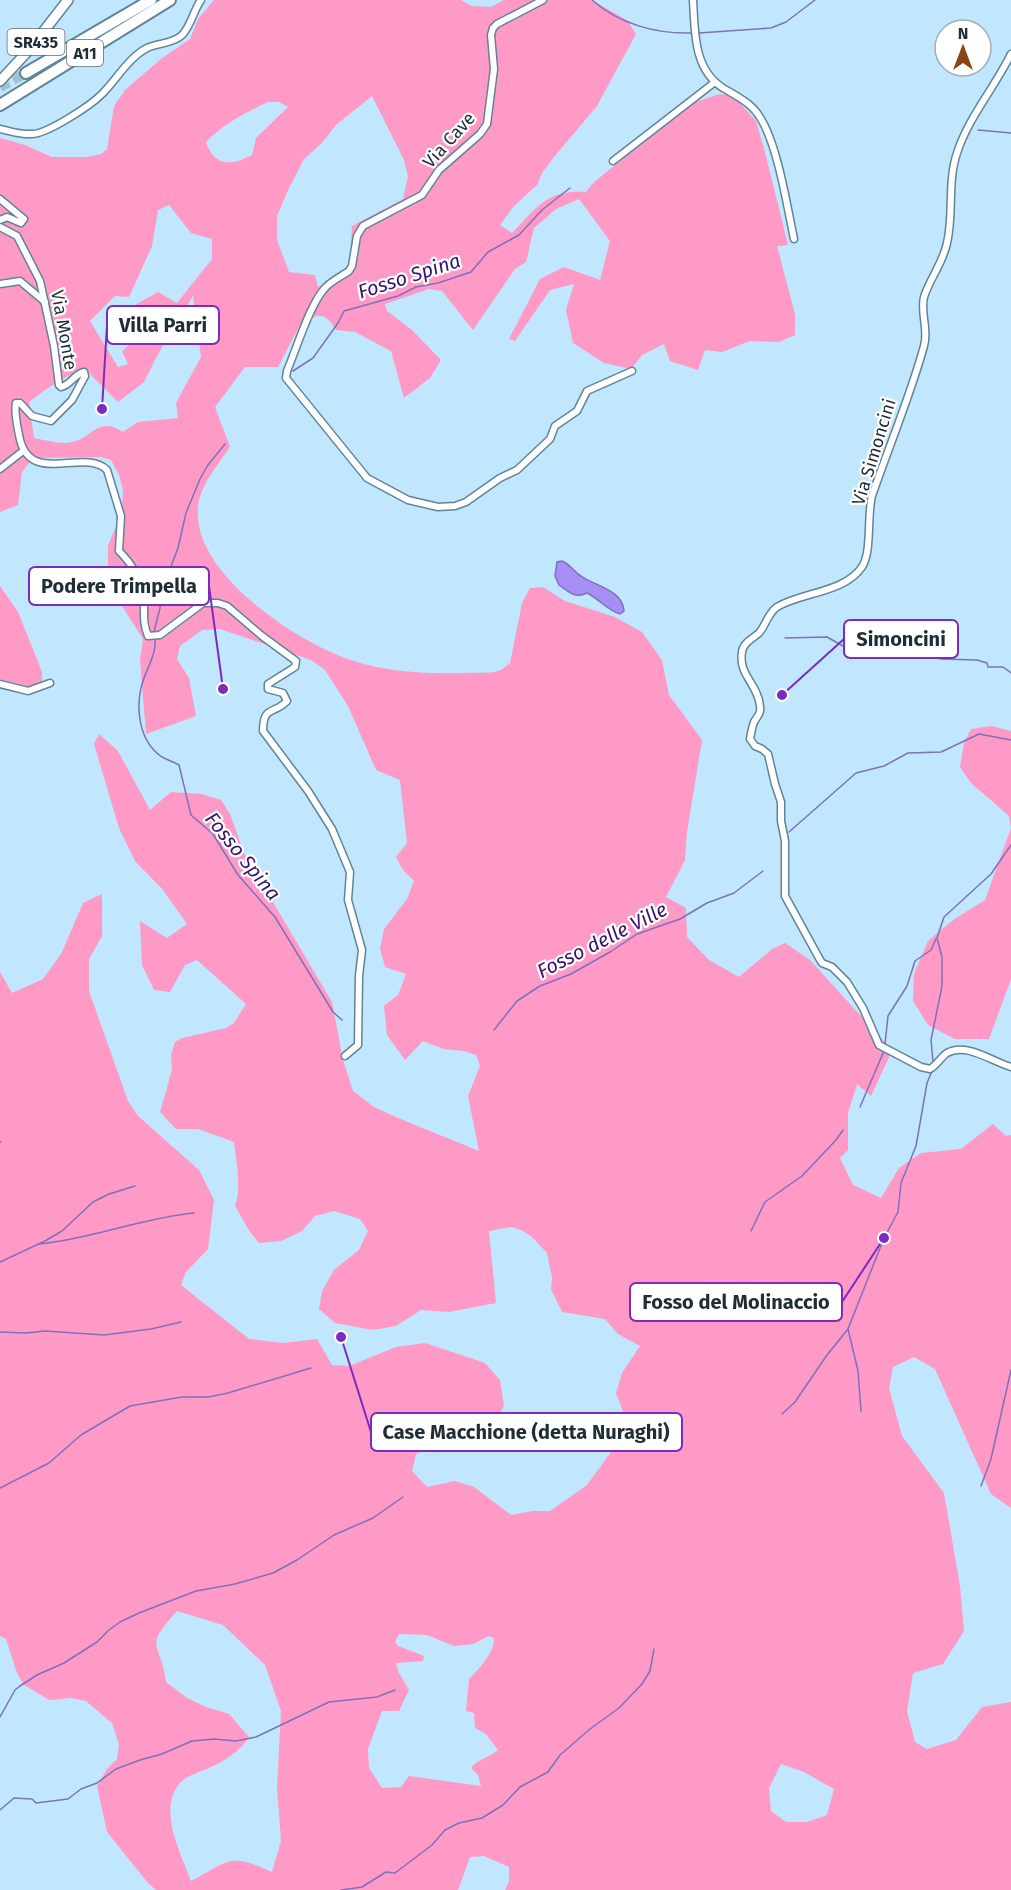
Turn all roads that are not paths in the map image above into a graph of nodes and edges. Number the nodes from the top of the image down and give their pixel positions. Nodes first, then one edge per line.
1 (68, 0) edge
2 (152, 0) edge
3 (170, 0) edge
4 (201, 0) edge
5 (543, 0) edge
6 (693, 0) edge
7 (1011, 54) edge
8 (26, 73) tunnel mouth
9 (0, 81) edge
10 (715, 82) junction
11 (0, 105) edge
12 (0, 129) edge
13 (613, 161) dead end
14 (0, 199) edge
15 (0, 220) edge
16 (0, 226) edge
17 (794, 239) dead end
18 (0, 284) edge
19 (45, 302) junction
20 (632, 371) dead end
21 (23, 451) junction
22 (0, 469) edge
23 (50, 683) dead end
24 (0, 684) edge
25 (345, 1056) dead end
26 (1011, 1067) edge

1 - 9 main road, SR435
2 - 8 highway, A11
3 - 11 highway, A11
4 - 12 street
5 - 20 street, Via Cave
6 - 10 street
7 - 26 street, Via Simoncini
10 - 13 street
10 - 17 street
14 - 15 street
16 - 19 street, Via Monte
18 - 19 street
19 - 21 street, Via Monte
21 - 22 street
21 - 25 street
23 - 24 street

